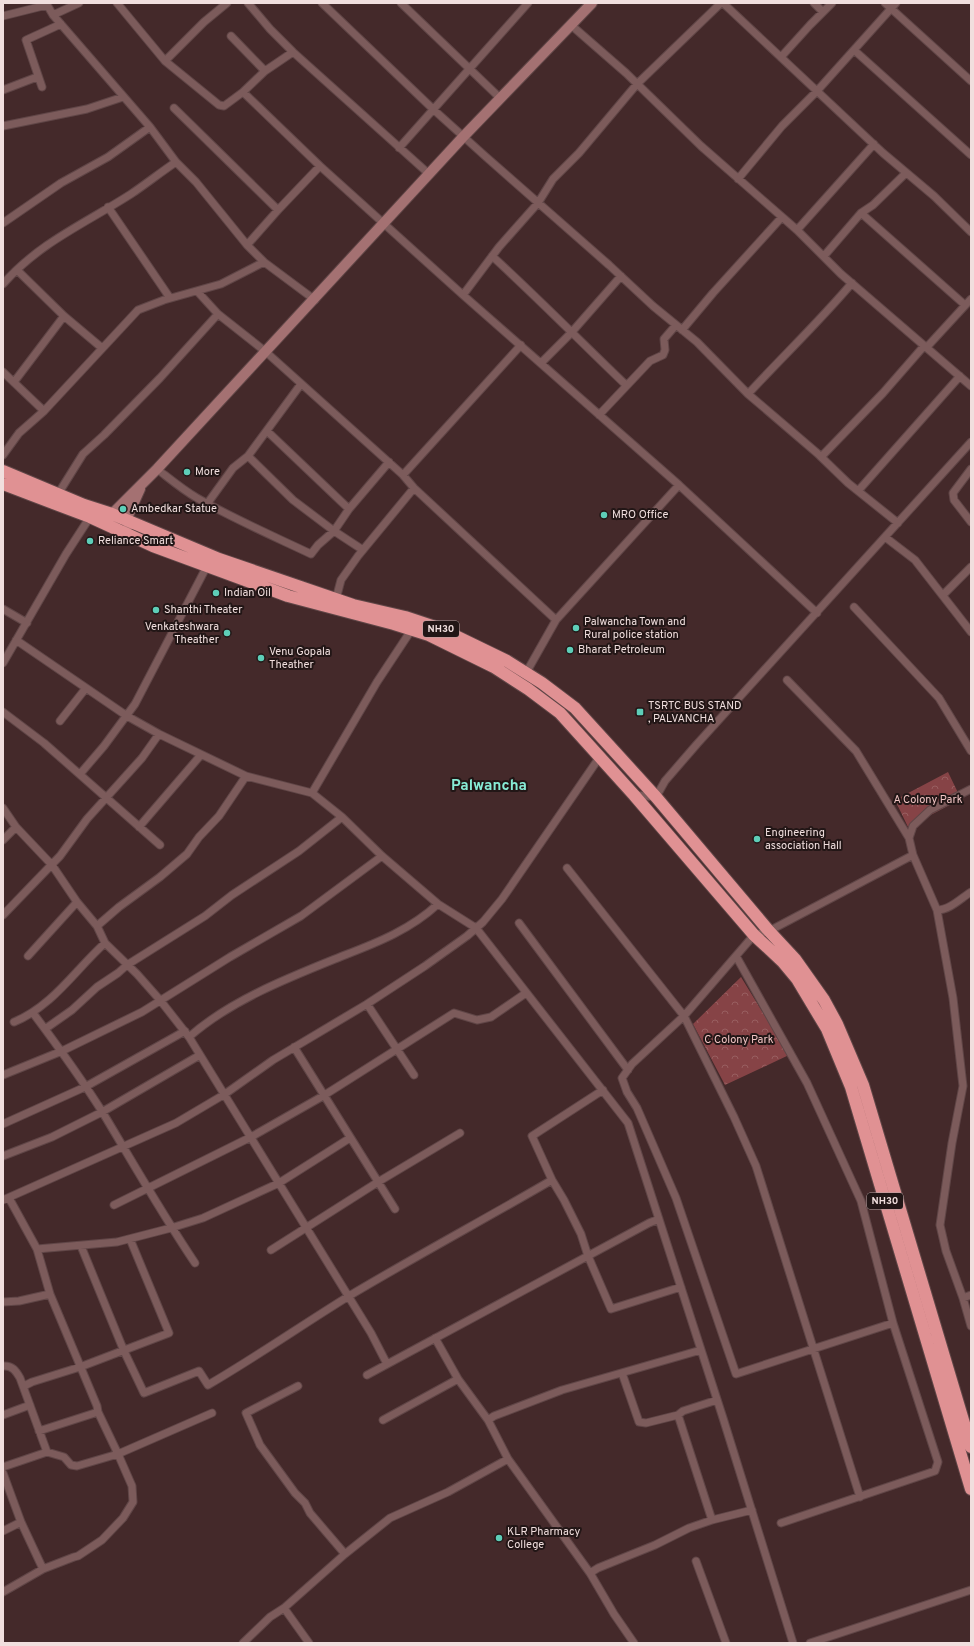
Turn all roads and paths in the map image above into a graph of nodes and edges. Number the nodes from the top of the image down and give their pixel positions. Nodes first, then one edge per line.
1 (79, 3) edge
2 (117, 3) edge
3 (226, 3) edge
4 (248, 3) edge
5 (322, 3) edge
6 (401, 3) edge
7 (528, 3) edge
8 (722, 3) edge
9 (814, 3) edge
10 (832, 3) edge
11 (46, 4) edge
12 (589, 4) edge
13 (891, 5) edge
14 (823, 12) junction
15 (53, 15) junction
16 (3, 16) edge
17 (61, 24) junction
18 (571, 25) junction
19 (231, 36) dead end
20 (854, 50) junction
21 (293, 52) junction
22 (781, 57) junction
23 (165, 61) junction
24 (469, 69) junction
25 (265, 71) junction
26 (37, 77) junction
27 (971, 81) edge
28 (637, 84) junction
29 (42, 88) dead end
30 (3, 90) edge
31 (818, 91) junction
32 (243, 92) junction
33 (123, 97) junction
34 (500, 98) junction
35 (174, 108) dead end
36 (434, 110) junction
37 (3, 126) edge
38 (150, 127) junction
39 (463, 137) junction
40 (874, 144) junction
41 (399, 148) junction
42 (971, 155) edge
43 (176, 162) junction
44 (320, 166) junction
45 (906, 173) junction
46 (429, 174) junction
47 (738, 179) junction
48 (538, 203) junction
49 (108, 207) junction
50 (278, 210) junction
51 (861, 213) junction
52 (782, 217) junction
53 (3, 223) edge
54 (385, 224) junction
55 (797, 230) junction
56 (971, 232) edge
57 (247, 245) junction
58 (492, 256) junction
59 (824, 256) junction
60 (264, 262) junction
61 (17, 270) junction
62 (621, 276) junction
63 (4, 282) edge
64 (852, 284) junction
65 (197, 291) junction
66 (462, 295) junction
67 (170, 298) junction
68 (971, 299) edge
69 (315, 300) junction
70 (965, 305) junction
71 (218, 314) junction
72 (64, 316) junction
73 (676, 325) junction
74 (682, 330) junction
75 (571, 333) junction
76 (521, 345) junction
77 (925, 347) junction
78 (102, 348) junction
79 (266, 352) junction
80 (541, 363) junction
81 (3, 372) edge
82 (960, 376) junction
83 (14, 382) junction
84 (301, 384) junction
85 (626, 386) junction
86 (971, 386) edge
87 (748, 394) junction
88 (44, 411) junction
89 (599, 415) junction
90 (267, 431) junction
91 (971, 442) edge
92 (3, 455) edge
93 (248, 456) junction
94 (821, 457) junction
95 (389, 462) junction
96 (157, 469) junction
97 (971, 469) edge
98 (3, 471) edge
99 (403, 475) junction
100 (3, 484) edge
101 (143, 484) junction
102 (679, 485) junction
103 (414, 488) junction
104 (858, 491) junction
105 (58, 494) junction
106 (207, 504) junction
107 (349, 509) junction
108 (112, 514) junction
109 (90, 517) junction
110 (126, 520) junction
111 (971, 522) edge
112 (898, 523) junction
113 (105, 525) junction
114 (334, 531) junction
115 (885, 537) junction
116 (134, 538) junction
117 (363, 550) junction
118 (207, 566) junction
119 (971, 567) edge
120 (943, 595) junction
121 (336, 599) junction
122 (854, 607) dead end
123 (3, 609) edge
124 (817, 613) junction
125 (556, 620) junction
126 (27, 623) junction
127 (412, 629) junction
128 (971, 632) edge
129 (16, 640) junction
130 (5, 654) edge
131 (3, 663) edge
132 (504, 673) junction
133 (526, 673) junction
134 (788, 680) dead end
135 (86, 688) junction
136 (3, 712) edge
137 (127, 716) junction
138 (60, 721) dead end
139 (159, 734) junction
140 (971, 751) edge
141 (200, 756) junction
142 (599, 758) junction
143 (80, 774) junction
144 (246, 776) junction
145 (971, 789) edge
146 (312, 793) junction
147 (634, 795) junction
148 (656, 797) junction
149 (106, 798) junction
150 (3, 808) edge
151 (342, 817) junction
152 (16, 827) junction
153 (139, 827) junction
154 (909, 838) junction
155 (3, 840) edge
156 (160, 844) dead end
157 (913, 855) junction
158 (382, 856) junction
159 (52, 865) junction
160 (567, 868) dead end
161 (971, 892) edge
162 (77, 902) junction
163 (438, 904) junction
164 (938, 910) junction
165 (3, 914) edge
166 (519, 923) dead end
167 (97, 926) junction
168 (476, 928) junction
169 (769, 931) junction
170 (754, 935) junction
171 (105, 943) junction
172 (28, 956) dead end
173 (736, 956) junction
174 (127, 965) junction
175 (526, 993) junction
176 (160, 1000) junction
177 (367, 1004) junction
178 (33, 1013) junction
179 (684, 1016) junction
180 (14, 1022) dead end
181 (45, 1029) junction
182 (187, 1034) junction
183 (294, 1047) junction
184 (396, 1050) junction
185 (62, 1051) junction
186 (200, 1055) junction
187 (628, 1070) junction
188 (414, 1075) dead end
189 (3, 1076) edge
190 (963, 1086) junction
191 (971, 1086) edge
192 (86, 1087) junction
193 (603, 1090) junction
194 (225, 1094) junction
195 (323, 1096) junction
196 (102, 1112) junction
197 (3, 1124) edge
198 (460, 1133) dead end
199 (251, 1137) junction
200 (350, 1138) junction
201 (123, 1148) junction
202 (3, 1156) edge
203 (552, 1180) junction
204 (378, 1182) junction
205 (279, 1183) junction
206 (148, 1188) junction
207 (6, 1199) edge
208 (114, 1205) dead end
209 (395, 1209) dead end
210 (659, 1219) junction
211 (172, 1228) junction
212 (306, 1229) junction
213 (130, 1239) junction
214 (81, 1246) junction
215 (37, 1249) junction
216 (270, 1250) dead end
217 (588, 1256) junction
218 (195, 1262) dead end
219 (681, 1287) junction
220 (50, 1294) junction
221 (971, 1296) edge
222 (348, 1297) junction
223 (963, 1298) junction
224 (3, 1302) edge
225 (893, 1323) junction
226 (971, 1326) edge
227 (435, 1338) junction
228 (814, 1349) junction
229 (124, 1350) junction
230 (701, 1350) junction
231 (387, 1364) junction
232 (3, 1366) edge
233 (80, 1367) junction
234 (622, 1373) junction
235 (366, 1375) dead end
236 (458, 1379) junction
237 (24, 1386) junction
238 (298, 1386) dead end
239 (717, 1400) junction
240 (30, 1405) junction
241 (98, 1412) junction
242 (212, 1413) dead end
243 (3, 1415) edge
244 (678, 1415) junction
245 (383, 1420) dead end
246 (488, 1420) junction
247 (39, 1431) junction
248 (971, 1447) edge
249 (47, 1452) junction
250 (118, 1454) junction
251 (508, 1459) junction
252 (3, 1467) edge
253 (3, 1473) edge
254 (971, 1489) edge
255 (860, 1497) junction
256 (752, 1510) junction
257 (712, 1520) junction
258 (21, 1522) junction
259 (781, 1523) dead end
260 (3, 1531) edge
261 (345, 1554) junction
262 (696, 1561) dead end
263 (43, 1569) junction
264 (590, 1573) junction
265 (971, 1590) edge
266 (3, 1592) edge
267 (284, 1608) junction
268 (244, 1643) edge
269 (309, 1643) edge
270 (634, 1643) edge
271 (726, 1643) edge
272 (793, 1643) edge
273 (810, 1643) edge

1 - 15 street
2 - 23 street
3 - 23 street
4 - 21 street
5 - 36 street
6 - 24 street
7 - 24 street
8 - 22 street
8 - 28 street
9 - 14 street
10 - 14 street
11 - 15 street
11 - 16 street
12 - 18 street
13 - 20 street
13 - 27 street
14 - 22 street
15 - 17 street
17 - 26 street
17 - 33 street
18 - 28 street
18 - 34 street
19 - 25 street
20 - 31 street
20 - 42 street
21 - 25 street
21 - 41 street
22 - 31 street
23 - 32 street
24 - 34 street
24 - 36 street
25 - 32 street
26 - 29 street
26 - 30 street
28 - 47 street
28 - 48 street
31 - 40 street
31 - 47 street
32 - 44 street
33 - 37 street
33 - 38 street
34 - 39 street
35 - 50 street
36 - 39 street
36 - 41 street
38 - 43 street
38 - 53 street
39 - 46 street
39 - 48 street
40 - 45 street
40 - 55 street
41 - 46 street
43 - 49 street
43 - 57 street
44 - 50 street
44 - 54 street
45 - 51 street
45 - 56 street
46 - 54 street
47 - 52 street
48 - 58 street
48 - 62 street
49 - 61 street
49 - 67 street
50 - 57 street
51 - 59 street
51 - 70 street
52 - 55 street
52 - 74 street
54 - 66 street
54 - 69 street
55 - 59 street
57 - 60 street
58 - 66 street
58 - 75 street
59 - 64 street
60 - 65 street
60 - 69 street
61 - 63 street
61 - 72 street
62 - 73 street
62 - 75 street
64 - 77 street
64 - 87 street
65 - 67 street
65 - 71 street
66 - 76 street
67 - 78 street
68 - 70 street
69 - 79 street
70 - 77 street
71 - 79 street
71 - 105 street
72 - 78 street
72 - 83 street
73 - 74 street
73 - 85 street
74 - 87 street
75 - 80 street
75 - 85 street
76 - 80 street
76 - 99 street
77 - 82 street
77 - 94 street
78 - 88 street
79 - 84 street
79 - 96 street
80 - 89 street
81 - 83 street
82 - 86 street
82 - 104 street
83 - 88 street
84 - 90 street
84 - 95 street
85 - 89 street
87 - 94 street
88 - 92 street
89 - 102 street
90 - 93 street
90 - 107 street
91 - 112 street
93 - 106 street
93 - 114 street
94 - 104 street
95 - 99 street
95 - 107 street
96 - 101 street
96 - 106 street
97 - 111 street
98 - 105 highway, NH30
99 - 103 street
100 - 109 highway, NH30
101 - 108 street
101 - 110 street
102 - 124 street
102 - 125 street
103 - 117 street
103 - 125 street
104 - 112 street
105 - 108 highway, NH30
106 - 114 street
107 - 114 street
108 - 110 highway, NH30
108 - 113 street
109 - 113 highway, NH30
109 - 126 street
110 - 116 street
110 - 121 highway, NH30
112 - 115 street
113 - 116 highway, NH30
114 - 117 street
115 - 120 street
115 - 124 street
116 - 118 highway, NH30
117 - 121 street
118 - 127 highway, NH30
118 - 137 street
119 - 120 street
120 - 128 street
121 - 133 highway, NH30
122 - 140 street
123 - 126 street
124 - 148 street
125 - 133 street
126 - 129 street
127 - 132 highway, NH30
127 - 146 street
129 - 130 street
129 - 135 street
130 - 131 street
132 - 133 street
132 - 142 highway, NH30
133 - 148 highway, NH30
134 - 154 street
135 - 137 street
135 - 138 street
136 - 143 street
137 - 139 street
137 - 143 street
139 - 141 street
139 - 149 street
141 - 144 street
141 - 153 street
142 - 147 highway, NH30
142 - 168 street
143 - 149 street
144 - 146 street
144 - 167 street
145 - 154 street
146 - 151 street
147 - 148 street
147 - 170 highway, NH30
148 - 169 highway, NH30
149 - 153 street
149 - 159 street
150 - 152 street
151 - 158 street
151 - 174 street
152 - 155 street
152 - 159 street
153 - 156 street
154 - 157 street
157 - 164 street
157 - 169 street
158 - 163 street
158 - 176 street
159 - 162 street
159 - 165 street
160 - 179 street
161 - 164 street
162 - 167 street
162 - 172 street
163 - 168 street
163 - 182 street
164 - 190 street
166 - 187 street
167 - 171 street
168 - 175 street
168 - 177 street
169 - 170 street
169 - 248 highway, NH30
170 - 173 street
170 - 254 highway, NH30
171 - 174 street
171 - 178 street
173 - 179 street
173 - 225 street
174 - 176 street
174 - 181 street
175 - 184 street
175 - 193 street
176 - 182 street
176 - 185 street
177 - 183 street
177 - 184 street
178 - 180 street
178 - 181 street
179 - 187 street
179 - 228 street
181 - 185 street
182 - 186 street
182 - 192 street
183 - 194 street
183 - 195 street
184 - 188 street
184 - 195 street
185 - 189 street
185 - 192 street
186 - 194 street
186 - 196 street
187 - 228 street
190 - 191 street
190 - 223 street
192 - 196 street
192 - 197 street
193 - 203 street
193 - 210 street
194 - 199 street
194 - 201 street
195 - 199 street
195 - 200 street
196 - 201 street
196 - 202 street
198 - 204 street
199 - 205 street
199 - 206 street
200 - 204 street
200 - 205 street
201 - 206 street
201 - 207 street
203 - 217 street
203 - 222 street
204 - 209 street
204 - 212 street
205 - 211 street
205 - 212 street
206 - 208 street
206 - 211 street
207 - 215 street
210 - 217 street
210 - 219 street
211 - 213 street
211 - 218 street
212 - 216 street
212 - 222 street
213 - 214 street
213 - 229 street
214 - 215 street
214 - 229 street
215 - 220 street
217 - 219 street
217 - 227 street
219 - 230 street
220 - 224 street
220 - 233 street
221 - 223 street
222 - 229 street
222 - 231 street
223 - 226 street
225 - 228 street
225 - 255 street
227 - 231 street
227 - 236 street
228 - 255 street
229 - 233 street
230 - 234 street
230 - 239 street
231 - 235 street
232 - 237 street
233 - 237 street
233 - 241 street
234 - 244 street
234 - 246 street
236 - 245 street
236 - 246 street
237 - 240 street
238 - 261 street
239 - 244 street
239 - 256 street
240 - 243 street
240 - 247 street
241 - 247 street
241 - 250 street
242 - 250 street
244 - 257 street
246 - 251 street
247 - 249 street
249 - 250 street
249 - 252 street
250 - 263 street
251 - 261 street
251 - 264 street
253 - 258 street
255 - 259 street
256 - 257 street
256 - 272 street
257 - 264 street
258 - 260 street
258 - 263 street
261 - 267 street
262 - 271 street
263 - 266 street
264 - 270 street
265 - 273 street
267 - 268 street
267 - 269 street

